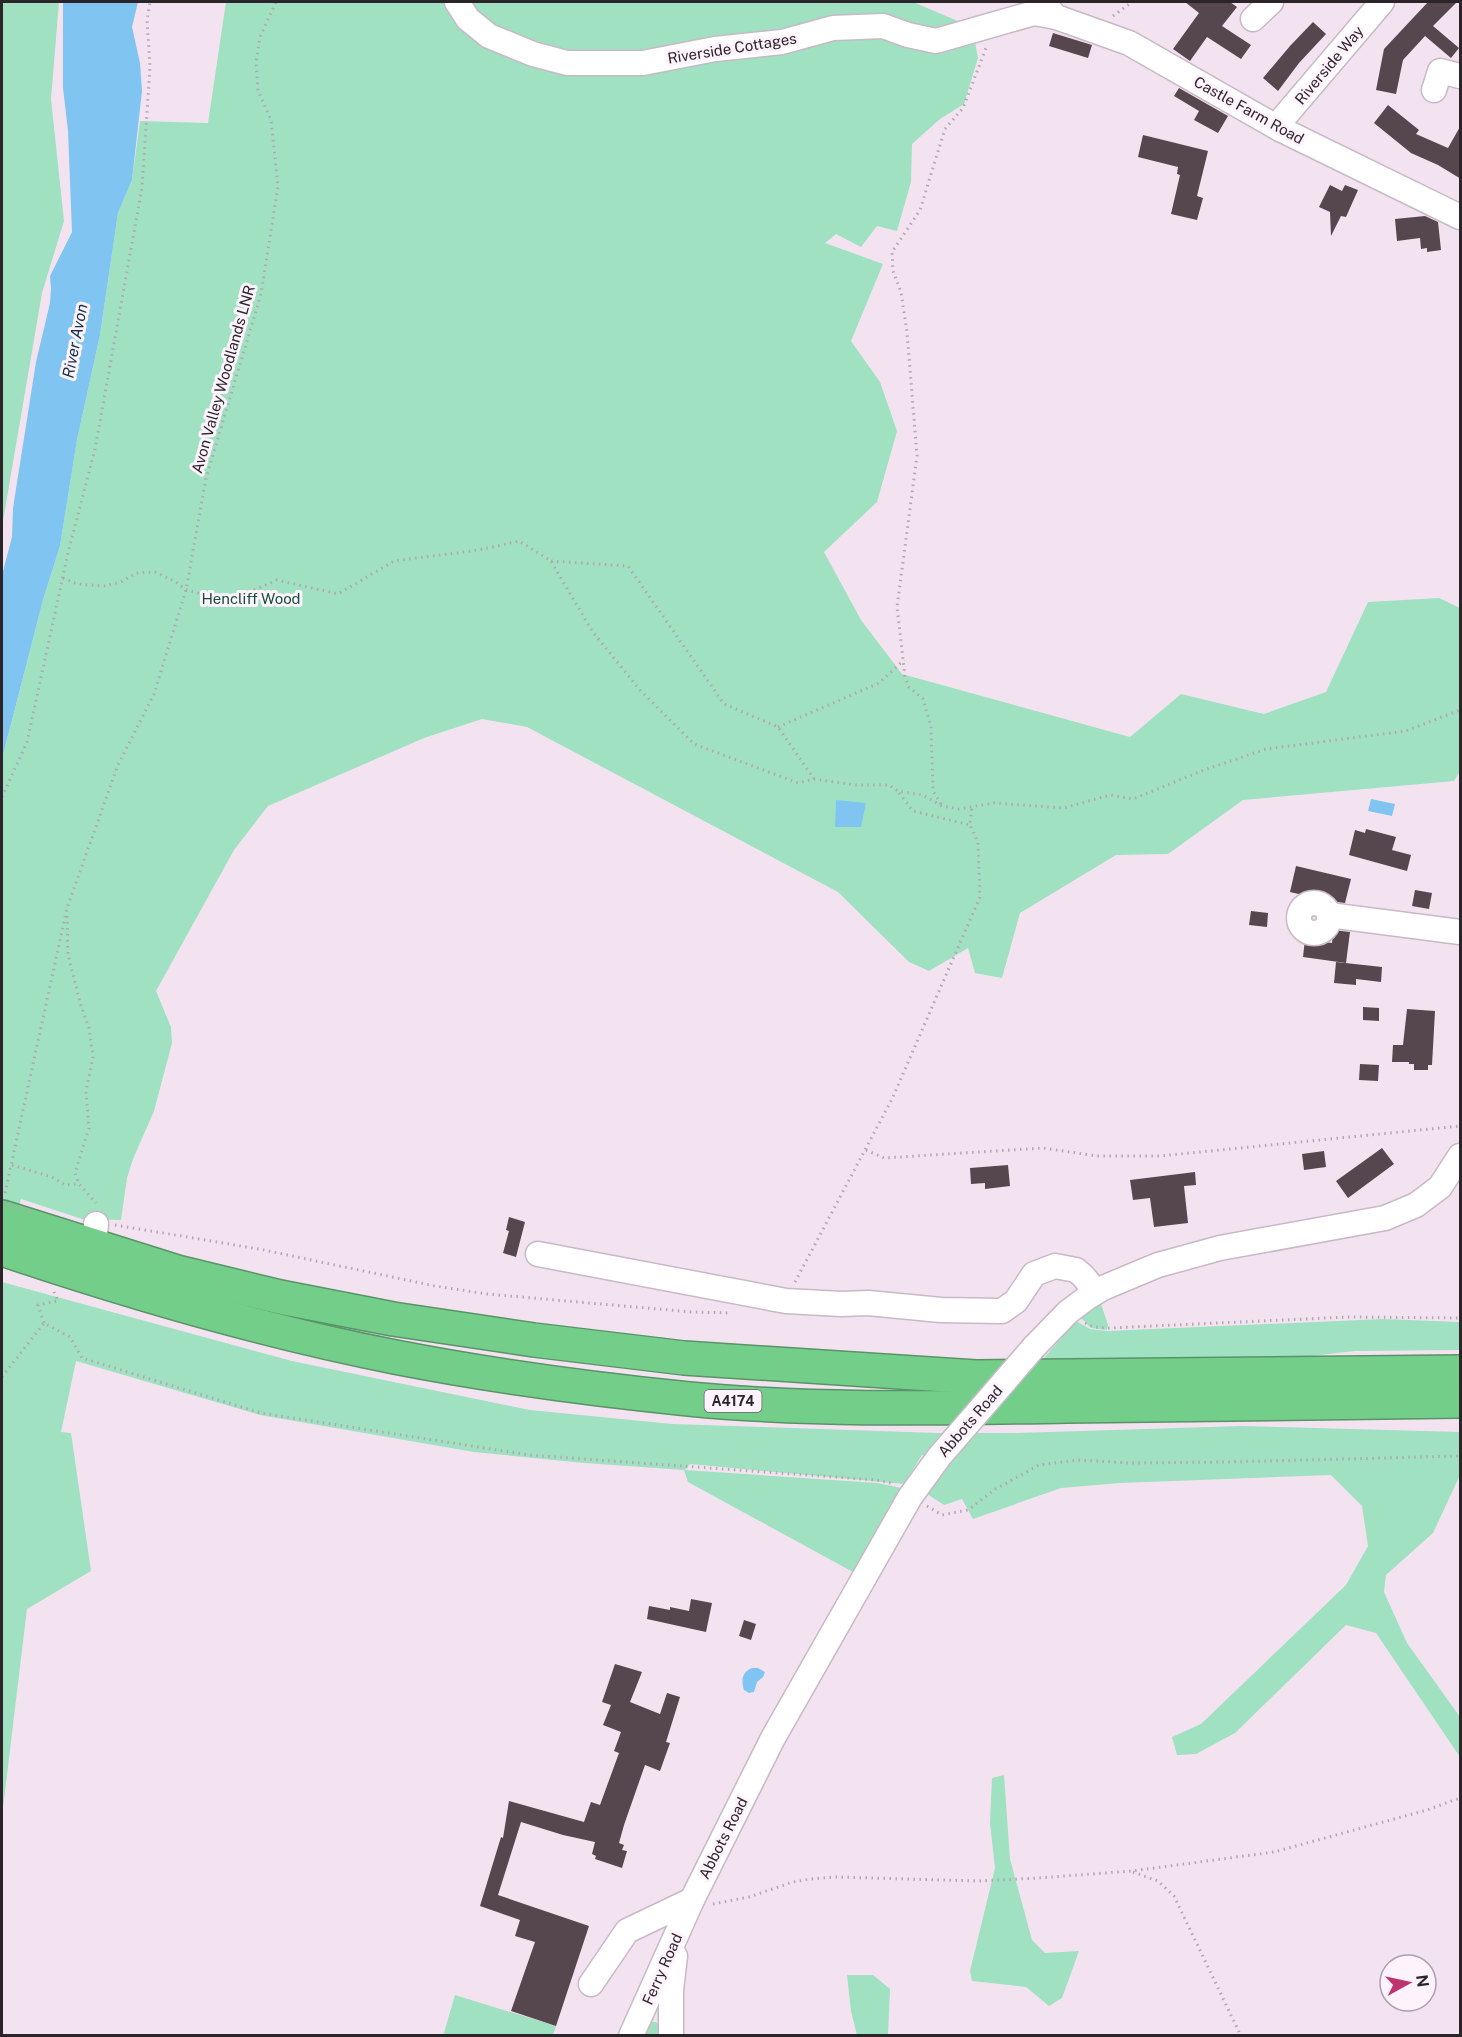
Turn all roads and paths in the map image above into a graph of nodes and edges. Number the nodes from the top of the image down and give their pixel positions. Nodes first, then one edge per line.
1 (150, 2) edge
2 (276, 2) edge
3 (457, 2) edge
4 (1271, 2) edge
5 (1382, 2) edge
6 (1049, 9) edge
7 (1253, 20) dead end
8 (1006, 21) junction
9 (1461, 76) edge
10 (1434, 90) dead end
11 (1280, 129) junction
12 (1461, 217) edge
13 (551, 561) junction
14 (63, 578) junction
15 (186, 590) junction
16 (904, 660) junction
17 (1461, 710) edge
18 (778, 727) junction
19 (814, 779) junction
20 (898, 792) junction
21 (2, 797) edge
22 (942, 806) junction
23 (972, 807) junction
24 (970, 825) junction
25 (67, 908) junction
26 (1329, 915) dead end
27 (1461, 932) edge
28 (1461, 1126) edge
29 (866, 1150) junction
30 (1461, 1156) edge
31 (12, 1165) junction
32 (79, 1184) junction
33 (2, 1204) edge
34 (2, 1217) edge
35 (97, 1226) junction
36 (23, 1236) edge
37 (538, 1254) dead end
38 (52, 1288) dead end
39 (1096, 1292) junction
40 (786, 1301) junction
41 (44, 1323) junction
42 (1461, 1372) edge
43 (2, 1377) edge
44 (1461, 1401) edge
45 (1461, 1456) edge
46 (912, 1493) junction
47 (1461, 1798) edge
48 (1132, 1871) junction
49 (692, 1900) junction
50 (682, 1924) junction
51 (591, 1984) dead end
52 (642, 2013) junction
53 (670, 2031) edge
54 (631, 2036) edge
55 (1241, 2036) edge

1 - 14 path
2 - 15 path, Avon Valley Woodlands LNR
3 - 8 street, Riverside Cottages
4 - 7 street
5 - 11 street, Riverside Way
6 - 8 street, Riverside Cottages
6 - 11 street, Castle Farm Road
8 - 16 path
9 - 10 street
11 - 12 street, Castle Farm Road
13 - 15 path
13 - 18 path
13 - 19 path
14 - 15 path
14 - 21 path
15 - 25 path, Avon Valley Woodlands LNR
16 - 18 path
16 - 22 path
17 - 23 path
18 - 19 path
19 - 20 path
20 - 22 path
20 - 24 path
22 - 23 path
23 - 24 path
24 - 29 path
25 - 31 path, Avon Valley Woodlands LNR
25 - 32 path
26 - 27 street
28 - 29 path
29 - 40 path
30 - 39 street, Abbots Road
31 - 32 path
31 - 33 path, Avon Valley Woodlands LNR
32 - 35 path
33 - 36 path, bridge
34 - 36 highway, A4174
35 - 36 highway, A4174
35 - 42 highway, A4174
36 - 44 highway, A4174
37 - 40 street
38 - 41 path
39 - 40 street
39 - 46 street, Abbots Road, bridge
41 - 43 path
41 - 46 path
45 - 46 path
46 - 49 street, Abbots Road
47 - 48 path
48 - 49 path
48 - 55 path
49 - 50 street, Abbots Road
49 - 51 street
50 - 52 street, Ferry Road
50 - 53 street
52 - 53 street, Ferry Road
52 - 54 street, Ferry Road

